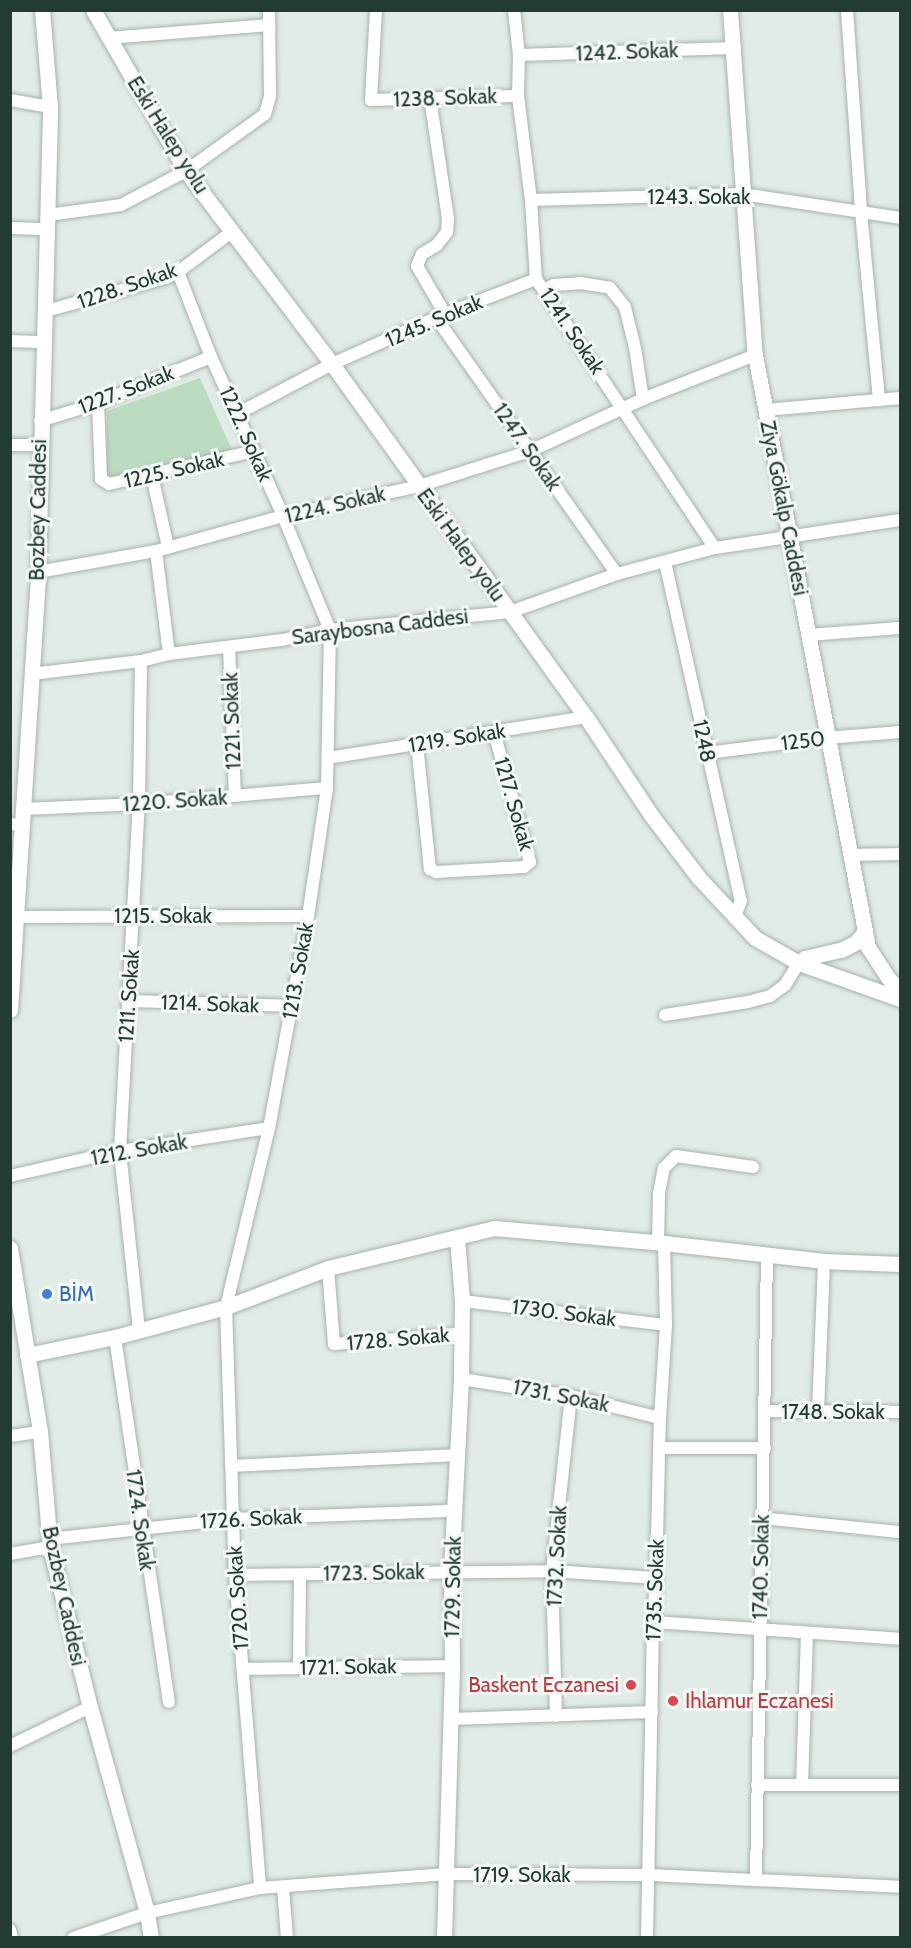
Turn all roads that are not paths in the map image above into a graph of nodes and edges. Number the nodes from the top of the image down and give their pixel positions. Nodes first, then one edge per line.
1 (42, 10) edge
2 (93, 10) edge
3 (269, 10) edge
4 (376, 10) edge
5 (514, 10) edge
6 (730, 10) edge
7 (847, 10) edge
8 (269, 25) junction
9 (108, 38) junction
10 (735, 48) junction
11 (519, 56) junction
12 (518, 96) junction
13 (430, 98) junction
14 (10, 100) edge
15 (50, 107) junction
16 (186, 171) junction
17 (742, 194) junction
18 (531, 200) junction
19 (861, 212) junction
20 (900, 218) edge
21 (48, 222) junction
22 (10, 228) edge
23 (233, 231) junction
24 (178, 272) junction
25 (536, 279) junction
26 (545, 289) junction
27 (45, 311) junction
28 (441, 317) junction
29 (10, 341) edge
30 (44, 342) junction
31 (755, 355) junction
32 (211, 357) junction
33 (332, 364) junction
34 (900, 398) edge
35 (643, 399) junction
36 (879, 400) junction
37 (98, 403) junction
38 (623, 408) junction
39 (766, 410) junction
40 (237, 414) junction
41 (40, 421) junction
42 (10, 444) edge
43 (40, 445) junction
44 (254, 451) junction
45 (530, 451) junction
46 (152, 476) junction
47 (419, 486) junction
48 (283, 516) junction
49 (900, 520) edge
50 (791, 536) junction
51 (168, 547) junction
52 (715, 548) junction
53 (156, 551) junction
54 (665, 562) junction
55 (38, 572) junction
56 (616, 574) junction
57 (510, 612) junction
58 (900, 628) edge
59 (330, 630) junction
60 (808, 635) junction
61 (229, 646) junction
62 (169, 654) junction
63 (141, 661) junction
64 (31, 674) junction
65 (586, 717) junction
66 (494, 732) junction
67 (900, 732) edge
68 (826, 738) junction
69 (417, 744) junction
70 (707, 753) junction
71 (328, 758) junction
72 (327, 788) junction
73 (235, 796) junction
74 (139, 804) junction
75 (19, 820) edge
76 (900, 854) edge
77 (850, 855) junction
78 (134, 915) junction
79 (308, 916) junction
80 (18, 917) junction
81 (734, 918) junction
82 (865, 932) junction
83 (799, 963) junction
84 (900, 990) edge
85 (900, 999) edge
86 (128, 1001) junction
87 (292, 1006) junction
88 (10, 1010) edge
89 (665, 1015) dead end
90 (269, 1128) junction
91 (120, 1151) junction
92 (753, 1167) dead end
93 (10, 1176) edge
94 (458, 1238) junction
95 (661, 1242) junction
96 (10, 1248) edge
97 (767, 1255) junction
98 (825, 1261) junction
99 (900, 1264) edge
100 (328, 1268) junction
101 (462, 1301) junction
102 (226, 1307) junction
103 (666, 1325) junction
104 (139, 1330) junction
105 (461, 1334) junction
106 (115, 1337) junction
107 (27, 1355) junction
108 (461, 1379) junction
109 (571, 1396) junction
110 (766, 1411) junction
111 (818, 1412) junction
112 (900, 1412) edge
113 (660, 1418) junction
114 (40, 1432) junction
115 (10, 1436) edge
116 (659, 1448) junction
117 (765, 1448) junction
118 (457, 1455) junction
119 (231, 1466) junction
120 (454, 1511) junction
121 (761, 1518) junction
122 (232, 1519) junction
123 (141, 1528) junction
124 (900, 1532) edge
125 (49, 1543) junction
126 (10, 1554) edge
127 (451, 1571) junction
128 (552, 1571) junction
129 (235, 1575) junction
130 (300, 1575) junction
131 (656, 1578) junction
132 (653, 1622) junction
133 (760, 1630) junction
134 (807, 1634) junction
135 (900, 1640) edge
136 (452, 1666) junction
137 (299, 1668) junction
138 (243, 1670) junction
139 (169, 1702) dead end
140 (90, 1707) junction
141 (652, 1712) junction
142 (556, 1716) junction
143 (451, 1719) junction
144 (10, 1746) edge
145 (757, 1785) junction
146 (802, 1785) junction
147 (900, 1785) edge
148 (446, 1874) junction
149 (650, 1875) junction
150 (756, 1879) junction
151 (283, 1887) junction
152 (900, 1887) edge
153 (260, 1888) junction
154 (147, 1913) junction
155 (10, 1930) edge
156 (12, 1938) edge
157 (73, 1938) edge
158 (151, 1938) edge
159 (287, 1938) edge
160 (444, 1938) edge
161 (647, 1938) edge

1 - 15 street, Bozbey Caddesi
2 - 9 street, Eski Halep yolu
3 - 8 street
4 - 13 street, 1238. Sokak
5 - 11 street, 1241. Sokak
6 - 10 street, Ziya Gökalp Caddesi
7 - 19 street
8 - 9 street
8 - 16 street
9 - 16 street, Eski Halep yolu
10 - 11 street, 1242. Sokak
10 - 17 street, Ziya Gökalp Caddesi
11 - 12 street, 1241. Sokak
12 - 13 street, 1238. Sokak
12 - 18 street, 1241. Sokak
13 - 28 street, 1247. Sokak
14 - 15 street
15 - 21 street, Bozbey Caddesi
16 - 21 street
16 - 23 street, Eski Halep yolu
17 - 18 street, 1243. Sokak
17 - 19 street, 1243. Sokak
17 - 31 street, Ziya Gökalp Caddesi
18 - 25 street, 1241. Sokak
19 - 20 street, 1243. Sokak
19 - 36 street
21 - 22 street
21 - 27 street, Bozbey Caddesi
23 - 24 street, 1228. Sokak
23 - 33 street, Eski Halep yolu
24 - 27 street, 1228. Sokak
24 - 32 street, 1222. Sokak
25 - 26 street, 1241. Sokak
25 - 28 street, 1245. Sokak
26 - 35 street
26 - 38 street, 1241. Sokak
27 - 30 street, Bozbey Caddesi
28 - 33 street, 1245. Sokak
28 - 45 street, 1247. Sokak
29 - 30 street
30 - 41 street, Bozbey Caddesi
31 - 35 street, 1224. Sokak
31 - 39 street, Ziya Gökalp Caddesi
32 - 37 street, 1227. Sokak
32 - 40 street, 1222. Sokak
33 - 40 street, 1245. Sokak
33 - 47 street, Eski Halep yolu
34 - 36 street
35 - 38 street, 1224. Sokak
36 - 39 street
37 - 41 street, 1227. Sokak
37 - 46 street, 1225. Sokak
38 - 45 street, 1224. Sokak
38 - 52 street, 1241. Sokak
39 - 50 street, Ziya Gökalp Caddesi
40 - 44 street, 1222. Sokak
41 - 43 street, Bozbey Caddesi
42 - 43 street
43 - 55 street, Bozbey Caddesi
44 - 46 street, 1225. Sokak
44 - 48 street, 1222. Sokak
45 - 47 street, 1224. Sokak
45 - 56 street, 1247. Sokak
46 - 51 street
47 - 48 street, 1224. Sokak
47 - 57 street, Eski Halep yolu
48 - 51 street, 1224. Sokak
48 - 59 street, 1222. Sokak
49 - 50 street, Saraybosna Caddesi
50 - 52 street, Saraybosna Caddesi
50 - 60 street, Ziya Gökalp Caddesi
51 - 53 street, 1224. Sokak
52 - 54 street, Saraybosna Caddesi
53 - 55 street, 1224. Sokak
53 - 62 street
54 - 56 street, Saraybosna Caddesi
54 - 70 street, 1248
55 - 64 street, Bozbey Caddesi
56 - 57 street, Saraybosna Caddesi
57 - 59 street, Saraybosna Caddesi
57 - 65 street, Eski Halep yolu
58 - 60 street
59 - 61 street, Saraybosna Caddesi
59 - 71 street, 1213. Sokak
60 - 68 street, Ziya Gökalp Caddesi
61 - 62 street, Saraybosna Caddesi
61 - 73 street, 1221. Sokak
62 - 63 street, Saraybosna Caddesi
63 - 64 street, Saraybosna Caddesi
63 - 74 street, 1211. Sokak
64 - 75 street, Bozbey Caddesi
65 - 66 street, 1219. Sokak
65 - 81 street, Eski Halep yolu
66 - 69 street, 1219. Sokak
66 - 69 street, 1217. Sokak
67 - 68 street, 1250
68 - 70 street, 1250
68 - 77 street, Ziya Gökalp Caddesi
69 - 71 street, 1219. Sokak
70 - 81 street, 1248
71 - 72 street, 1213. Sokak
72 - 73 street, 1220. Sokak
72 - 79 street, 1213. Sokak
73 - 74 street, 1220. Sokak
74 - 75 street, 1220. Sokak
74 - 78 street, 1211. Sokak
75 - 80 street, Bozbey Caddesi
76 - 77 street
77 - 82 street, Ziya Gökalp Caddesi
78 - 79 street, 1215. Sokak
78 - 80 street, 1215. Sokak
78 - 86 street, 1211. Sokak
79 - 87 street, 1213. Sokak
80 - 88 street, Bozbey Caddesi
81 - 83 street, Eski Halep yolu
82 - 83 street
82 - 84 street, Ziya Gökalp Caddesi
83 - 85 street, Eski Halep yolu
83 - 89 street
86 - 87 street, 1214. Sokak
86 - 91 street, 1211. Sokak
87 - 90 street, 1213. Sokak
90 - 91 street, 1212. Sokak
90 - 102 street, 1213. Sokak
91 - 93 street, 1212. Sokak
91 - 104 street, 1211. Sokak
92 - 95 street, 1735. Sokak
94 - 95 street
94 - 100 street
94 - 101 street, 1729. Sokak
95 - 97 street
95 - 103 street, 1735. Sokak
96 - 107 street, Bozbey Caddesi
97 - 98 street
97 - 110 street, 1740. Sokak
98 - 99 street
98 - 111 street
100 - 102 street
100 - 105 street, 1728. Sokak
101 - 103 street, 1730. Sokak
101 - 105 street, 1729. Sokak
102 - 104 street
102 - 119 street, 1720. Sokak
103 - 113 street, 1735. Sokak
104 - 106 street
105 - 108 street, 1729. Sokak
106 - 107 street
106 - 123 street, 1724. Sokak
107 - 114 street, Bozbey Caddesi
108 - 109 street, 1731. Sokak
108 - 118 street, 1729. Sokak
109 - 113 street, 1731. Sokak
109 - 128 street, 1732. Sokak
110 - 111 street, 1748. Sokak
110 - 117 street, 1740. Sokak
111 - 112 street, 1748. Sokak
113 - 116 street, 1735. Sokak
114 - 115 street
114 - 125 street, Bozbey Caddesi
116 - 117 street
116 - 131 street, 1735. Sokak
117 - 121 street, 1740. Sokak
118 - 119 street
118 - 120 street, 1729. Sokak
119 - 122 street, 1720. Sokak
120 - 122 street, 1726. Sokak
120 - 127 street, 1729. Sokak
121 - 124 street
121 - 133 street, 1740. Sokak
122 - 123 street, 1726. Sokak
122 - 129 street, 1720. Sokak
123 - 125 street, 1726. Sokak
123 - 139 street, 1724. Sokak
125 - 126 street, 1726. Sokak
125 - 140 street, Bozbey Caddesi
127 - 128 street, 1723. Sokak
127 - 130 street, 1723. Sokak
127 - 136 street, 1729. Sokak
128 - 131 street, 1723. Sokak
128 - 142 street, 1732. Sokak
129 - 130 street, 1723. Sokak
129 - 138 street, 1720. Sokak
130 - 137 street
131 - 132 street, 1735. Sokak
132 - 133 street
132 - 141 street, 1735. Sokak
133 - 134 street
133 - 145 street, 1740. Sokak
134 - 135 street
134 - 146 street
136 - 137 street, 1721. Sokak
136 - 143 street, 1729. Sokak
137 - 138 street, 1721. Sokak
138 - 153 street, 1720. Sokak
140 - 144 street
140 - 154 street, Bozbey Caddesi
141 - 142 street
141 - 149 street, 1735. Sokak
142 - 143 street
143 - 148 street, 1729. Sokak
145 - 146 street
145 - 150 street, 1740. Sokak
146 - 147 street
148 - 149 street, 1719. Sokak
148 - 151 street, 1719. Sokak
148 - 160 street, 1729. Sokak
149 - 150 street, 1719. Sokak
149 - 161 street, 1735. Sokak
150 - 152 street, 1719. Sokak
151 - 153 street, 1719. Sokak
151 - 159 street
153 - 154 street, 1719. Sokak
154 - 157 street, 1719. Sokak
154 - 158 street, Bozbey Caddesi
155 - 156 street

